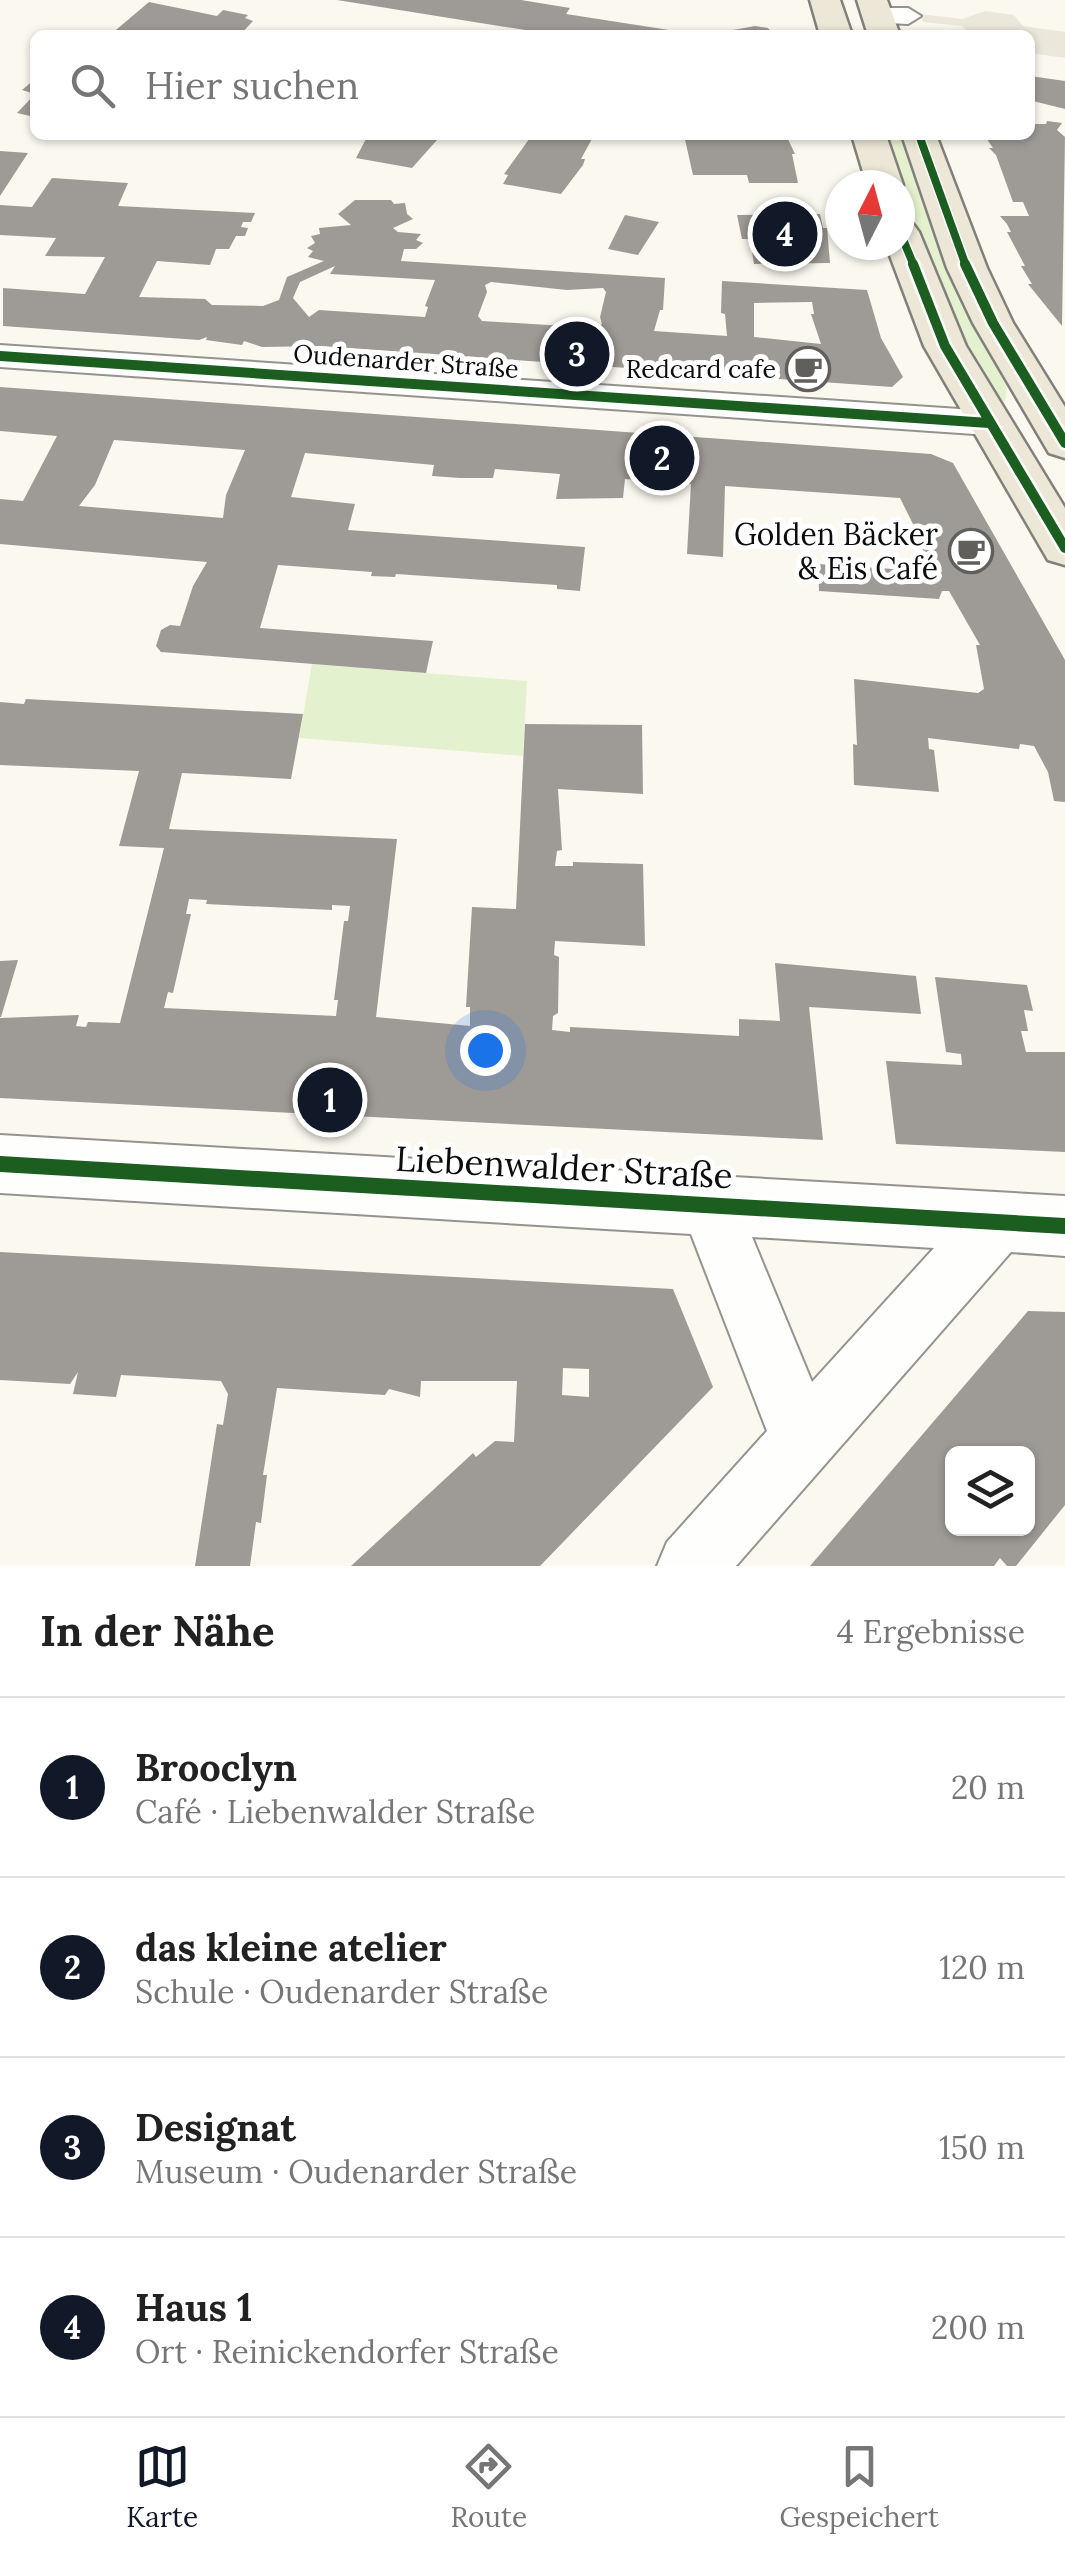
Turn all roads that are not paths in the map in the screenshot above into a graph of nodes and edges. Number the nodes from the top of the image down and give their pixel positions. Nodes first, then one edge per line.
1 (825, 0) edge
2 (834, 30) edge
3 (871, 140) edge
4 (921, 140) edge
5 (880, 170) edge
6 (911, 260) edge
7 (0, 356) edge
8 (989, 424) junction
9 (1058, 432) edge
10 (1065, 548) edge
11 (0, 1164) edge
12 (710, 1206) junction
13 (998, 1222) junction
14 (1065, 1226) edge
15 (804, 1442) junction
16 (691, 1566) edge

1 - 2 main road
3 - 5 main road
4 - 9 main road
6 - 8 main road
7 - 8 street, Oudenarder Straße
8 - 9 main road
8 - 10 main road
11 - 12 street, Liebenwalder Straße
12 - 13 street, Liebenwalder Straße
12 - 15 street
13 - 14 street, Liebenwalder Straße
13 - 15 street
15 - 16 street

